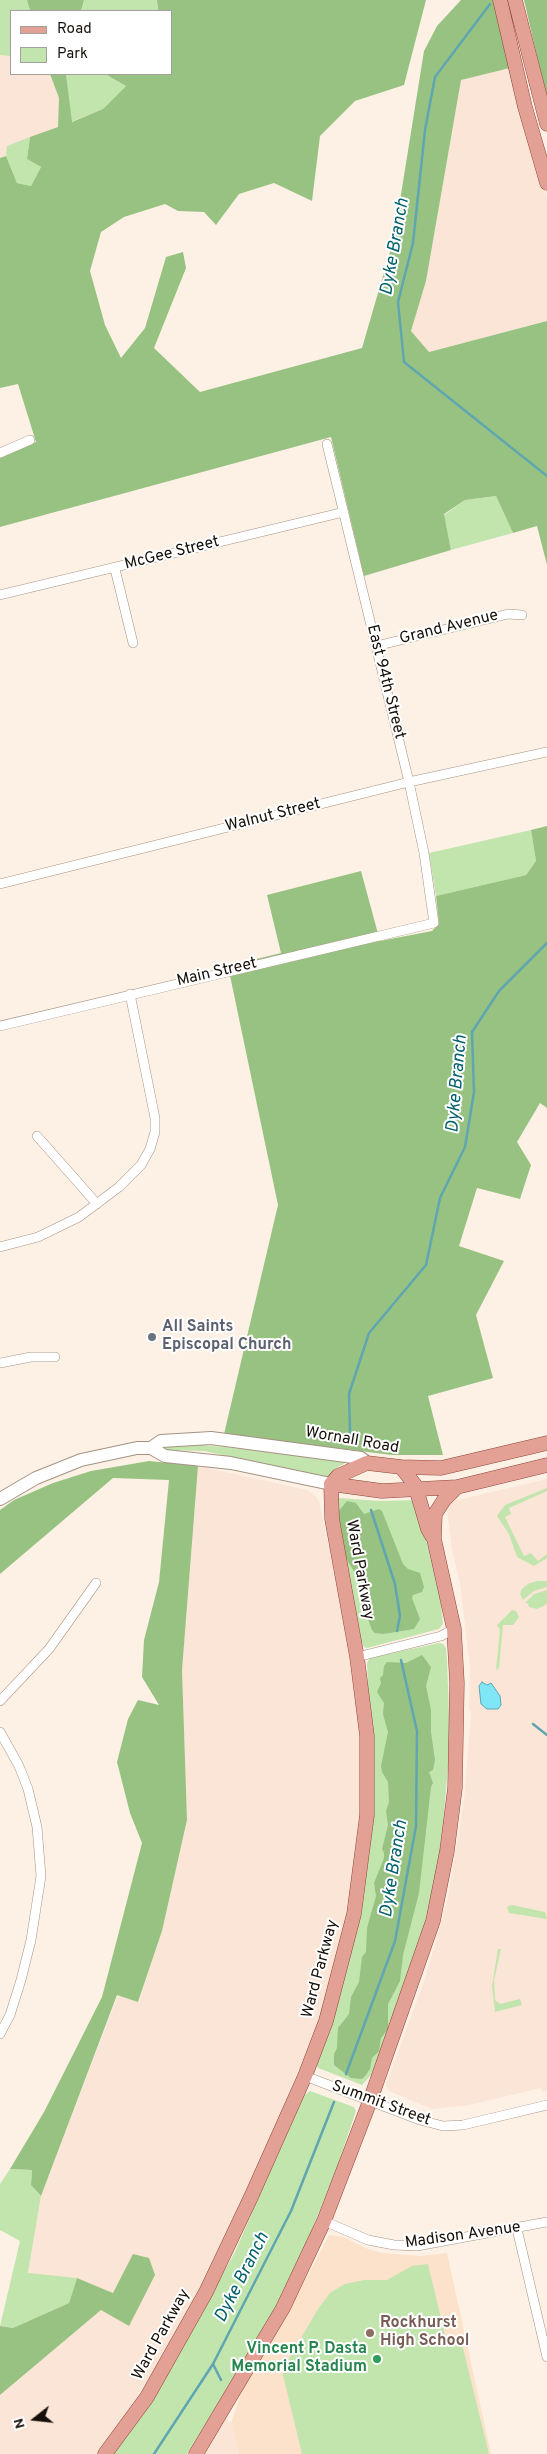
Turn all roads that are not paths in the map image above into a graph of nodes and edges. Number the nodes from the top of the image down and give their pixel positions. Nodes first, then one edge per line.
1 (500, 0) edge
2 (516, 0) edge
3 (547, 124) edge
4 (547, 183) edge
5 (30, 440) dead end
6 (327, 444) dead end
7 (0, 453) edge
8 (344, 512) junction
9 (115, 569) junction
10 (0, 596) edge
11 (522, 615) dead end
12 (133, 643) dead end
13 (376, 646) junction
14 (547, 752) edge
15 (409, 782) junction
16 (0, 884) edge
17 (434, 923) joint
18 (130, 994) junction
19 (0, 1026) edge
20 (38, 1136) dead end
21 (98, 1204) junction
22 (0, 1247) edge
23 (55, 1357) dead end
24 (0, 1363) edge
25 (547, 1444) edge
26 (151, 1448) junction
27 (367, 1463) junction
28 (547, 1465) edge
29 (401, 1467) junction
30 (331, 1484) junction
31 (457, 1487) junction
32 (417, 1490) junction
33 (0, 1499) edge
34 (434, 1539) junction
35 (96, 1582) dead end
36 (454, 1629) junction
37 (357, 1657) junction
38 (0, 1701) edge
39 (0, 1732) edge
40 (0, 2034) edge
41 (305, 2076) junction
42 (370, 2101) junction
43 (547, 2105) edge
44 (324, 2221) junction
45 (547, 2222) edge
46 (517, 2229) junction
47 (547, 2356) edge
48 (105, 2454) edge
49 (196, 2454) edge

1 - 4 main road
2 - 3 main road
5 - 7 street
6 - 8 street, East 94th Street
8 - 9 street, McGee Street
8 - 13 street, East 94th Street
9 - 10 street, McGee Street
9 - 12 street
11 - 13 street, Grand Avenue
13 - 15 street, East 94th Street
14 - 15 street, Walnut Street
15 - 16 street, Walnut Street
15 - 17 street, East 94th Street
17 - 18 street, Main Street
18 - 19 street, Main Street
18 - 21 street
20 - 21 street
21 - 22 street
23 - 24 street
25 - 29 main road, Wornall Road
26 - 27 main road, Wornall Road
26 - 30 main road, Wornall Road
26 - 33 main road, Wornall Road
27 - 29 main road, Wornall Road
27 - 30 main road
28 - 31 main road, Wornall Road
29 - 32 main road
30 - 32 main road, Wornall Road
30 - 37 main road, Ward Parkway
31 - 32 main road, Wornall Road
31 - 34 main road
32 - 34 main road
34 - 36 main road
35 - 38 street
36 - 37 street
36 - 42 main road
37 - 41 main road, Ward Parkway
39 - 40 street
41 - 42 street, Summit Street
41 - 48 main road, Ward Parkway
42 - 43 street, Summit Street
42 - 44 main road
44 - 46 street, Madison Avenue
44 - 49 main road
45 - 46 street, Madison Avenue
46 - 47 street

